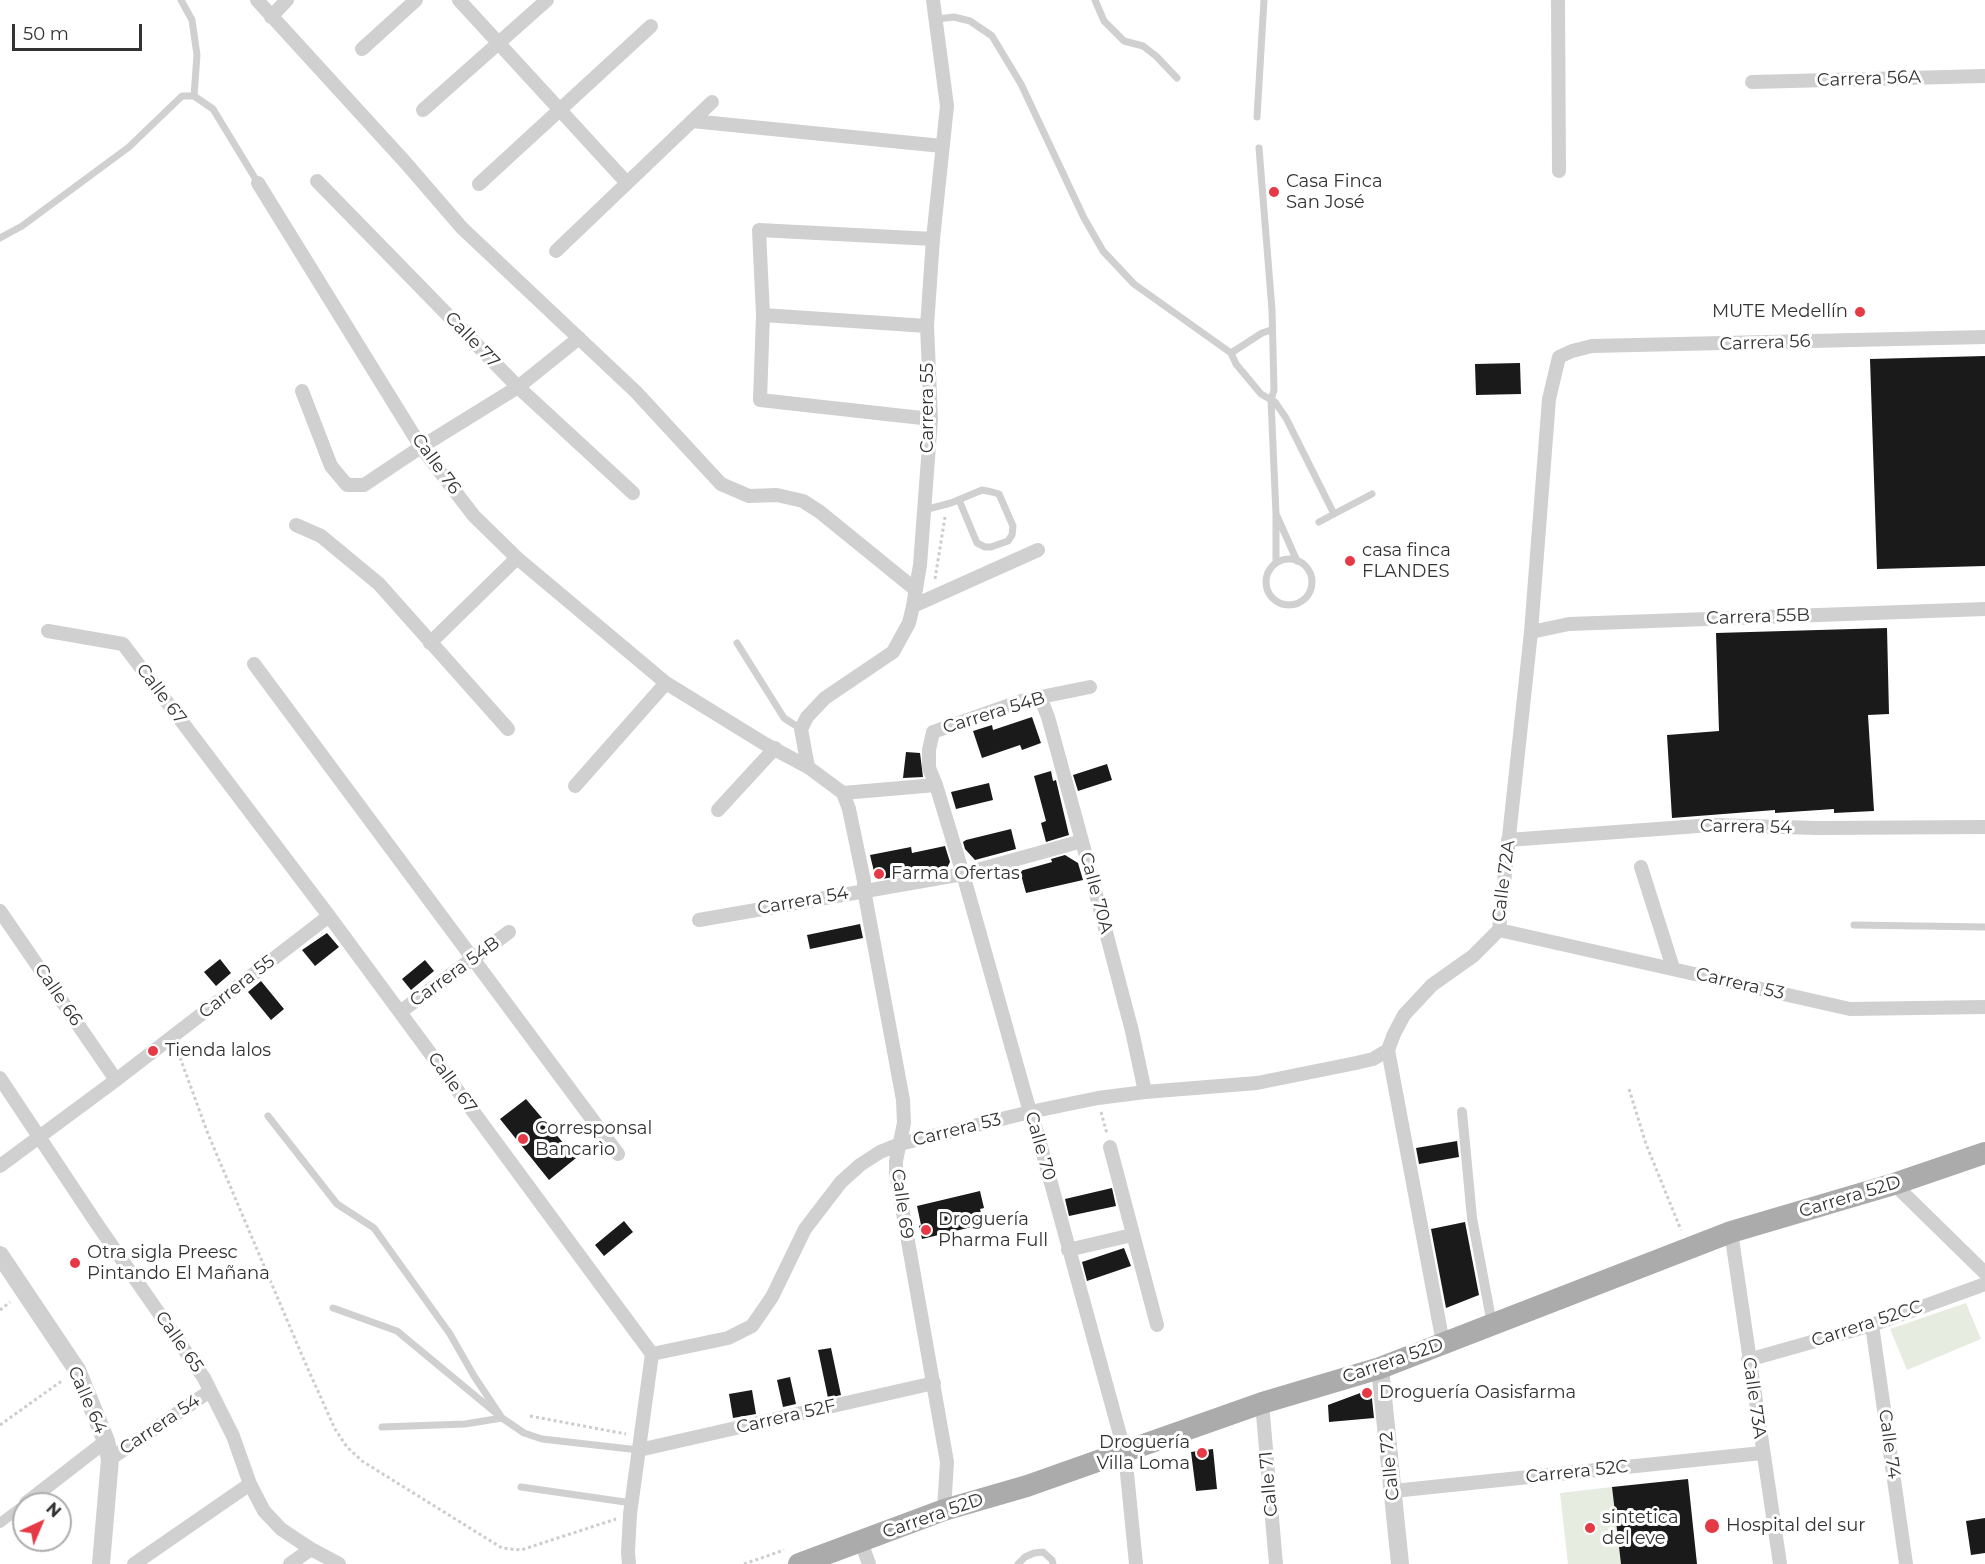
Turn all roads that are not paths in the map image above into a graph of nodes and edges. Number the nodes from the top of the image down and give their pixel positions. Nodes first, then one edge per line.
1 (181, 0) edge
2 (257, 0) edge
3 (287, 0) edge
4 (416, 0) edge
5 (459, 0) edge
6 (547, 0) edge
7 (933, 0) edge
8 (1095, 0) edge
9 (1264, 0) edge
10 (1558, 0) edge
11 (271, 16) junction
12 (937, 19) junction
13 (651, 26) dead end
14 (498, 43) junction
15 (362, 49) dead end
16 (1985, 76) edge
17 (1177, 78) dead end
18 (1752, 82) dead end
19 (194, 96) junction
20 (712, 102) dead end
21 (559, 109) junction
22 (423, 110) dead end
23 (1257, 117) dead end
24 (692, 121) junction
25 (942, 146) junction
26 (1259, 148) dead end
27 (1559, 171) dead end
28 (317, 181) dead end
29 (258, 183) joint
30 (627, 183) junction
31 (478, 184) dead end
32 (0, 238) edge
33 (933, 239) junction
34 (556, 251) dead end
35 (763, 315) junction
36 (927, 326) junction
37 (1271, 330) junction
38 (1985, 337) edge
39 (579, 338) junction
40 (1231, 353) junction
41 (1555, 369) joint
42 (518, 387) junction
43 (302, 391) dead end
44 (1271, 400) junction
45 (931, 419) junction
46 (421, 447) junction
47 (633, 493) dead end
48 (1372, 494) dead end
49 (959, 500) junction
50 (924, 510) junction
51 (1276, 514) junction
52 (1334, 514) junction
53 (1319, 522) dead end
54 (296, 525) dead end
55 (1038, 550) dead end
56 (517, 558) junction
57 (1298, 561) junction
58 (1276, 563) junction
59 (916, 590) junction
60 (914, 606) junction
61 (1985, 609) edge
62 (48, 631) dead end
63 (1531, 632) junction
64 (430, 643) junction
65 (737, 643) dead end
66 (254, 664) dead end
67 (666, 683) junction
68 (1090, 687) dead end
69 (1040, 697) junction
70 (508, 729) dead end
71 (801, 729) junction
72 (933, 732) joint
73 (775, 748) junction
74 (808, 767) junction
75 (936, 785) junction
76 (575, 786) dead end
77 (843, 793) junction
78 (718, 810) dead end
79 (1985, 827) edge
80 (1508, 840) junction
81 (1082, 841) junction
82 (1641, 867) dead end
83 (963, 874) junction
84 (864, 890) junction
85 (0, 910) edge
86 (329, 916) junction
87 (699, 920) dead end
88 (1854, 925) dead end
89 (1985, 927) edge
90 (1498, 930) junction
91 (509, 932) dead end
92 (473, 959) junction
93 (1673, 968) junction
94 (1985, 1006) edge
95 (400, 1012) junction
96 (1388, 1050) junction
97 (0, 1078) edge
98 (116, 1080) junction
99 (1145, 1092) junction
100 (1029, 1112) junction
101 (1462, 1112) dead end
102 (268, 1116) dead end
103 (39, 1137) junction
104 (900, 1144) junction
105 (1110, 1147) road end
106 (1985, 1153) edge
107 (618, 1154) dead end
108 (0, 1166) edge
109 (1894, 1184) junction
110 (1731, 1232) junction
111 (1132, 1235) junction
112 (1068, 1250) junction
113 (0, 1255) edge
114 (1985, 1273) edge
115 (1985, 1284) edge
116 (333, 1308) dead end
117 (1492, 1324) junction
118 (1872, 1324) junction
119 (1156, 1325) dead end
120 (1443, 1343) junction
121 (652, 1354) junction
122 (1748, 1360) junction
123 (1380, 1368) junction
124 (934, 1383) junction
125 (210, 1391) junction
126 (1262, 1403) junction
127 (502, 1418) junction
128 (382, 1427) dead end
129 (640, 1443) junction
130 (108, 1450) junction
131 (1125, 1453) junction
132 (1762, 1453) junction
133 (250, 1484) junction
134 (521, 1487) dead end
135 (1393, 1491) junction
136 (43, 1492) edge
137 (631, 1509) junction
138 (944, 1510) junction
139 (861, 1542) junction
140 (311, 1549) junction
141 (101, 1564) edge
142 (134, 1564) edge
143 (290, 1564) edge
144 (339, 1564) edge
145 (630, 1564) edge
146 (799, 1564) edge
147 (869, 1564) edge
148 (1018, 1564) edge
149 (1053, 1564) edge
150 (1136, 1564) edge
151 (1276, 1564) edge
152 (1400, 1564) edge
153 (1780, 1564) edge
154 (1906, 1564) edge

1 - 19 lane
2 - 11 street
3 - 11 street
4 - 15 street
5 - 14 street
6 - 14 street
7 - 12 street, Carrera 55
8 - 17 lane
9 - 23 lane
10 - 27 street
11 - 39 street
12 - 25 street, Carrera 55
12 - 40 lane
13 - 21 street
14 - 21 street
14 - 22 street
16 - 18 street, Carrera 56A
19 - 29 lane, Calle 76
19 - 32 lane
20 - 24 street
21 - 30 street
21 - 31 street
24 - 25 street
24 - 30 street
25 - 33 street, Carrera 55
26 - 37 lane
28 - 42 street, Calle 77
29 - 46 street, Calle 76
30 - 34 street
33 - 35 street
33 - 36 street, Carrera 55
35 - 36 street
35 - 45 street
36 - 45 street, Carrera 55
37 - 40 lane
37 - 44 lane
38 - 41 street, Carrera 56
39 - 42 street
39 - 59 street
40 - 44 lane
41 - 63 street, Calle 72A
42 - 46 street
42 - 47 street, Calle 77
43 - 46 street
44 - 51 lane
44 - 52 lane
45 - 50 street, Carrera 55
46 - 56 street, Calle 76
48 - 52 lane
49 - 49 lane
49 - 50 lane
50 - 59 street, Carrera 55
51 - 57 lane
51 - 58 lane
52 - 53 lane
54 - 64 street
55 - 60 street
56 - 64 street
56 - 67 street, Calle 76
57 - 58 lane
57 - 58 lane
59 - 60 street, Carrera 55
60 - 71 street, Carrera 55
61 - 63 street, Carrera 55B
62 - 86 street, Calle 67
63 - 80 street, Calle 72A
64 - 70 street
65 - 71 lane
66 - 92 street
67 - 73 street, Calle 76
67 - 76 street
68 - 69 street, Carrera 54B
69 - 72 street, Carrera 54B
69 - 81 street, Calle 70A
71 - 74 street
72 - 75 street, Calle 70
73 - 74 street, Calle 76
73 - 78 street
74 - 77 street, Calle 76
75 - 77 street
75 - 83 street, Calle 70
77 - 84 street, Calle 69
79 - 80 street, Carrera 54
80 - 90 street, Calle 72A
81 - 83 street, Carrera 54
81 - 99 street, Calle 70A
82 - 93 street
83 - 84 street, Carrera 54
83 - 100 street, Calle 70
84 - 87 street, Carrera 54
84 - 104 street, Calle 69
85 - 98 street, Calle 66
86 - 95 street, Calle 67
86 - 98 street, Carrera 55
88 - 89 lane
90 - 93 street, Carrera 53
90 - 96 street, Calle 72A
91 - 92 street, Carrera 54B
92 - 95 street, Carrera 54B
92 - 107 street
93 - 94 street, Carrera 53
95 - 121 street, Calle 67
96 - 99 street, Carrera 53
96 - 120 street
97 - 103 street, Calle 65
98 - 103 street, Carrera 55
99 - 100 street, Carrera 53
100 - 104 street, Carrera 53
100 - 112 street, Calle 70
101 - 117 street
102 - 127 lane
103 - 108 street, Carrera 55
103 - 125 street, Calle 65
104 - 121 street, Carrera 53
104 - 124 street, Calle 69
105 - 111 street
106 - 109 main road, Carrera 52D
109 - 110 main road, Carrera 52D
109 - 114 street
110 - 117 main road, Carrera 52D
110 - 122 street, Calle 73A
111 - 112 street
111 - 119 street
112 - 131 street, Calle 70
113 - 130 street, Calle 64
115 - 118 street, Carrera 52CC
116 - 127 lane
117 - 120 main road, Carrera 52D
118 - 122 street, Carrera 52CC
118 - 154 street, Calle 74
120 - 123 main road, Carrera 52D
121 - 129 street
122 - 132 street, Calle 73A
123 - 126 main road, Carrera 52D
123 - 135 street, Calle 72
124 - 129 street, Carrera 52F
124 - 138 street, Calle 69
125 - 130 street, Carrera 54
125 - 133 street, Calle 65
126 - 131 main road, Carrera 52D
126 - 151 street, Calle 71
127 - 128 lane
127 - 129 lane
129 - 137 street
130 - 136 street, Carrera 54
130 - 141 street, Calle 64
131 - 138 main road, Carrera 52D
131 - 150 street, Calle 70
132 - 135 street, Carrera 52C
132 - 153 street, Calle 73A
133 - 140 street, Calle 65
133 - 142 street
134 - 137 lane
135 - 152 street, Calle 72
137 - 145 street
138 - 139 main road, Carrera 52D
139 - 146 main road, Carrera 52D
139 - 147 street
140 - 143 street
140 - 144 street, Calle 65
148 - 149 lane

